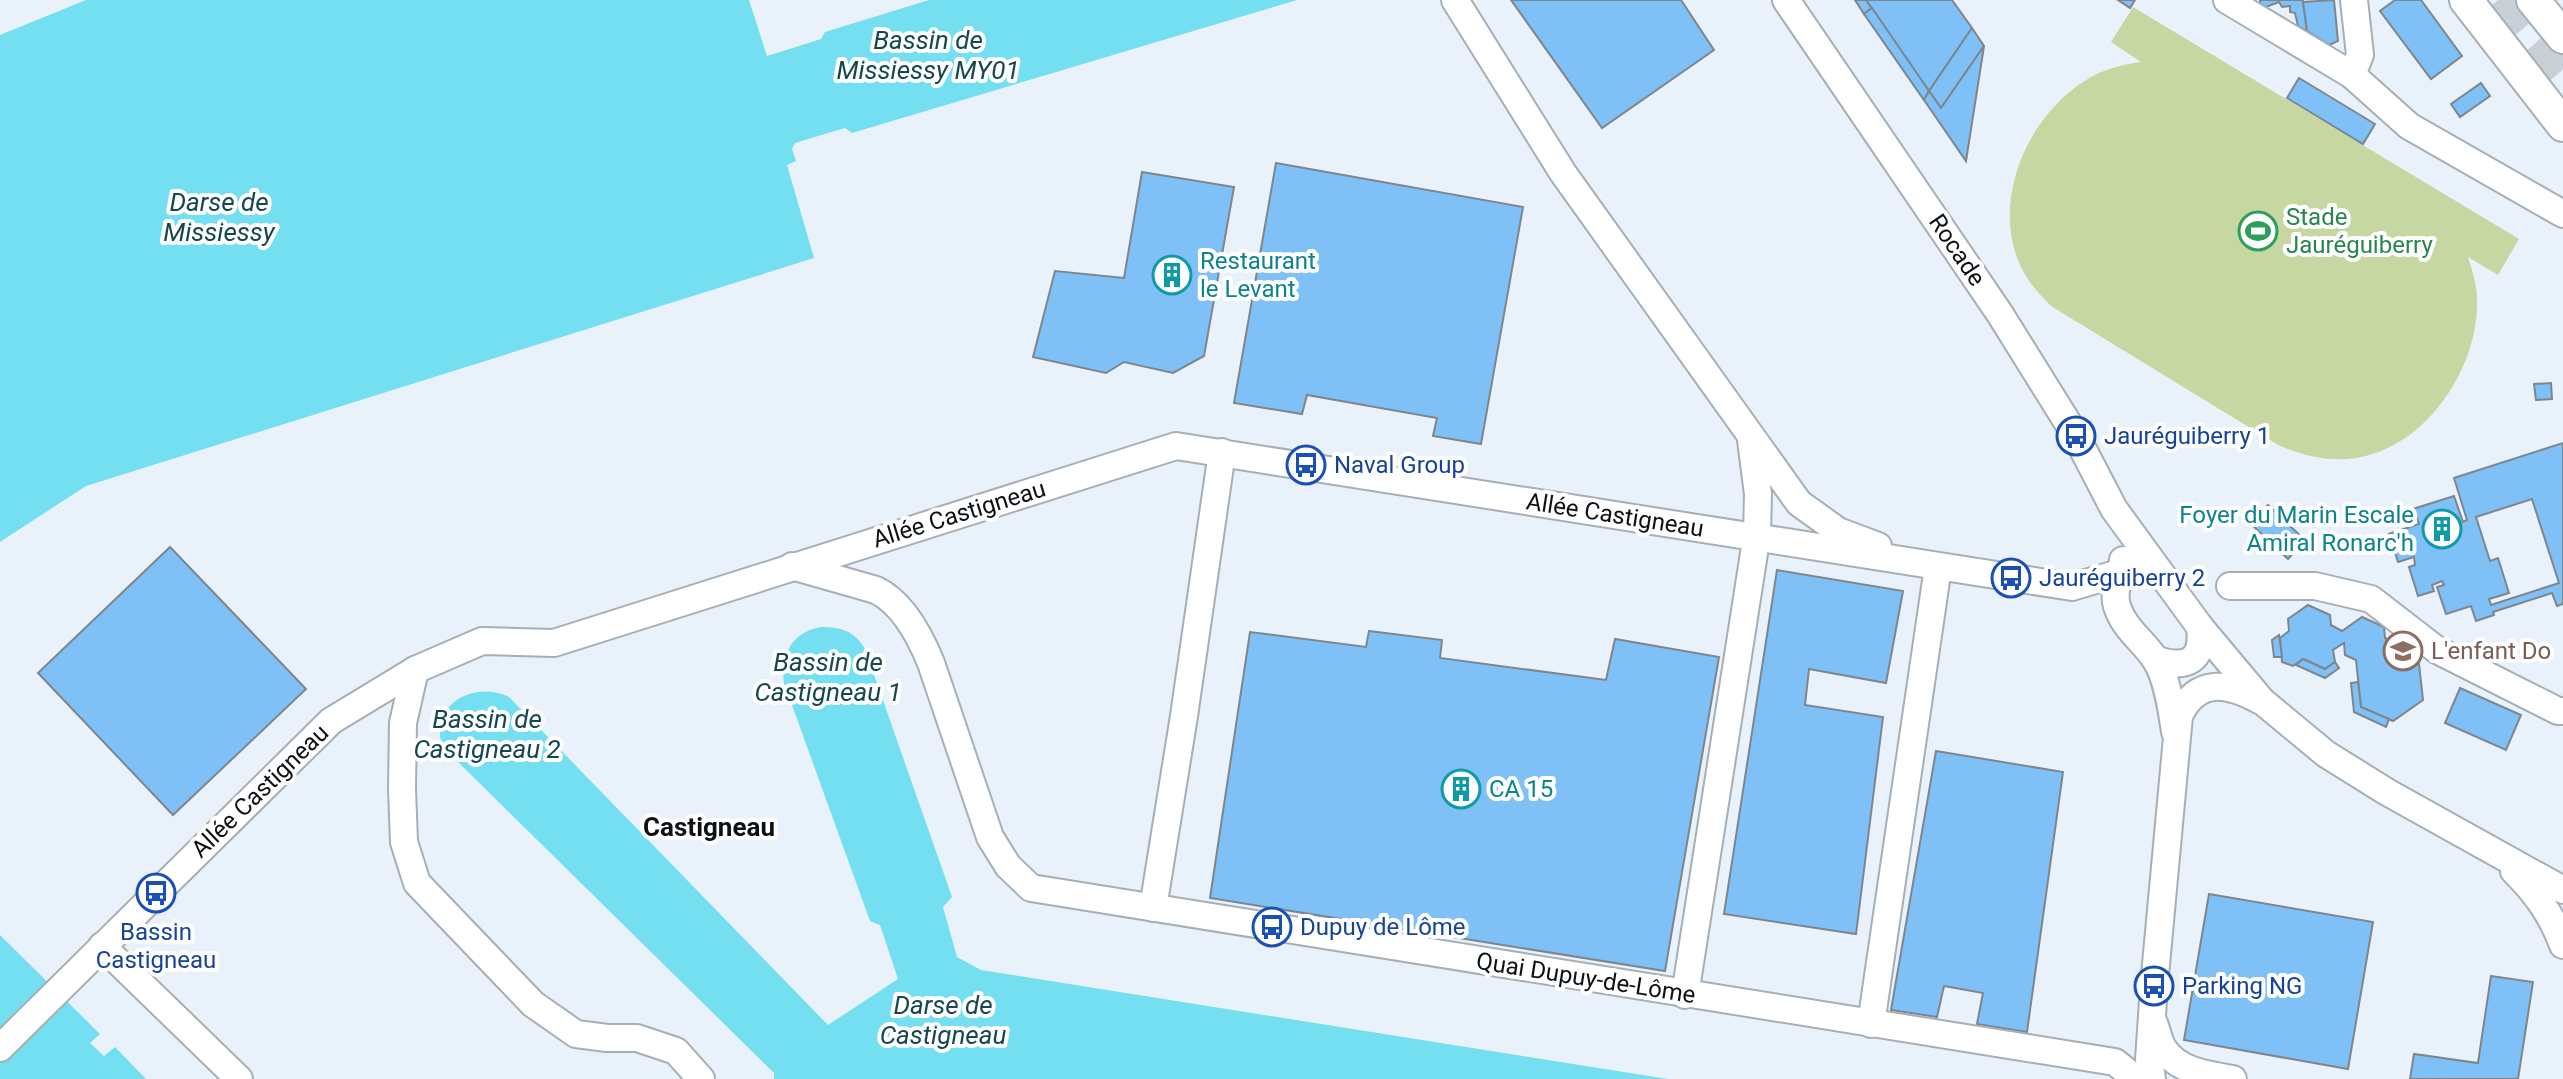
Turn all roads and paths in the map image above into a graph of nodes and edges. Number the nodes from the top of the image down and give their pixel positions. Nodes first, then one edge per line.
1 (1455, 0) edge
2 (1786, 0) edge
3 (2227, 0) edge
4 (2354, 0) edge
5 (2466, 0) edge
6 (2533, 0) edge
7 (2563, 37) edge
8 (2352, 75) junction
9 (2563, 125) edge
10 (2563, 214) edge
11 (1750, 436) junction
12 (1222, 452) junction
13 (2114, 509) junction
14 (1756, 538) junction
15 (792, 566) junction
16 (1938, 567) junction
17 (2121, 572) junction
18 (2162, 576) junction
19 (2230, 586) dead end
20 (2072, 587) junction
21 (2126, 623) junction
22 (2200, 627) junction
23 (2157, 660) junction
24 (415, 670) junction
25 (2262, 701) junction
26 (2563, 711) edge
27 (2176, 735) junction
28 (2494, 852) junction
29 (2563, 890) edge
30 (1153, 908) junction
31 (2563, 945) edge
32 (102, 946) junction
33 (1685, 995) junction
34 (2152, 1020) junction
35 (1871, 1024) junction
36 (0, 1048) edge
37 (2146, 1075) edge
38 (2197, 1077) edge
39 (239, 1079) edge
40 (701, 1079) edge
41 (2233, 1079) edge

1 - 11 street
2 - 13 street, Rocade
3 - 8 street
4 - 8 street
5 - 9 main road
6 - 7 main road
8 - 10 street
11 - 14 street
11 - 16 street
12 - 14 street, Allée Castigneau
12 - 15 street, Allée Castigneau
12 - 30 street
13 - 17 street
13 - 18 street
14 - 16 street, Allée Castigneau
14 - 33 street
15 - 24 street, Allée Castigneau
15 - 30 street, Quai Dupuy-de-Lôme
16 - 20 street, Allée Castigneau
16 - 35 street
17 - 18 street
17 - 20 street
17 - 21 street
18 - 22 street
19 - 26 street
20 - 21 street
21 - 23 street
22 - 23 street
22 - 25 street
23 - 27 street
24 - 32 street, Allée Castigneau
24 - 40 street
25 - 27 street
25 - 28 street
27 - 34 street
28 - 29 street
28 - 31 street
30 - 33 street, Quai Dupuy-de-Lôme
32 - 36 street, Allée Castigneau
32 - 39 street
33 - 35 street, Quai Dupuy-de-Lôme
34 - 37 street
34 - 38 street
35 - 37 street, Quai Dupuy-de-Lôme
37 - 38 street, Quai Dupuy-de-Lôme
38 - 41 street, Quai Dupuy-de-Lôme

